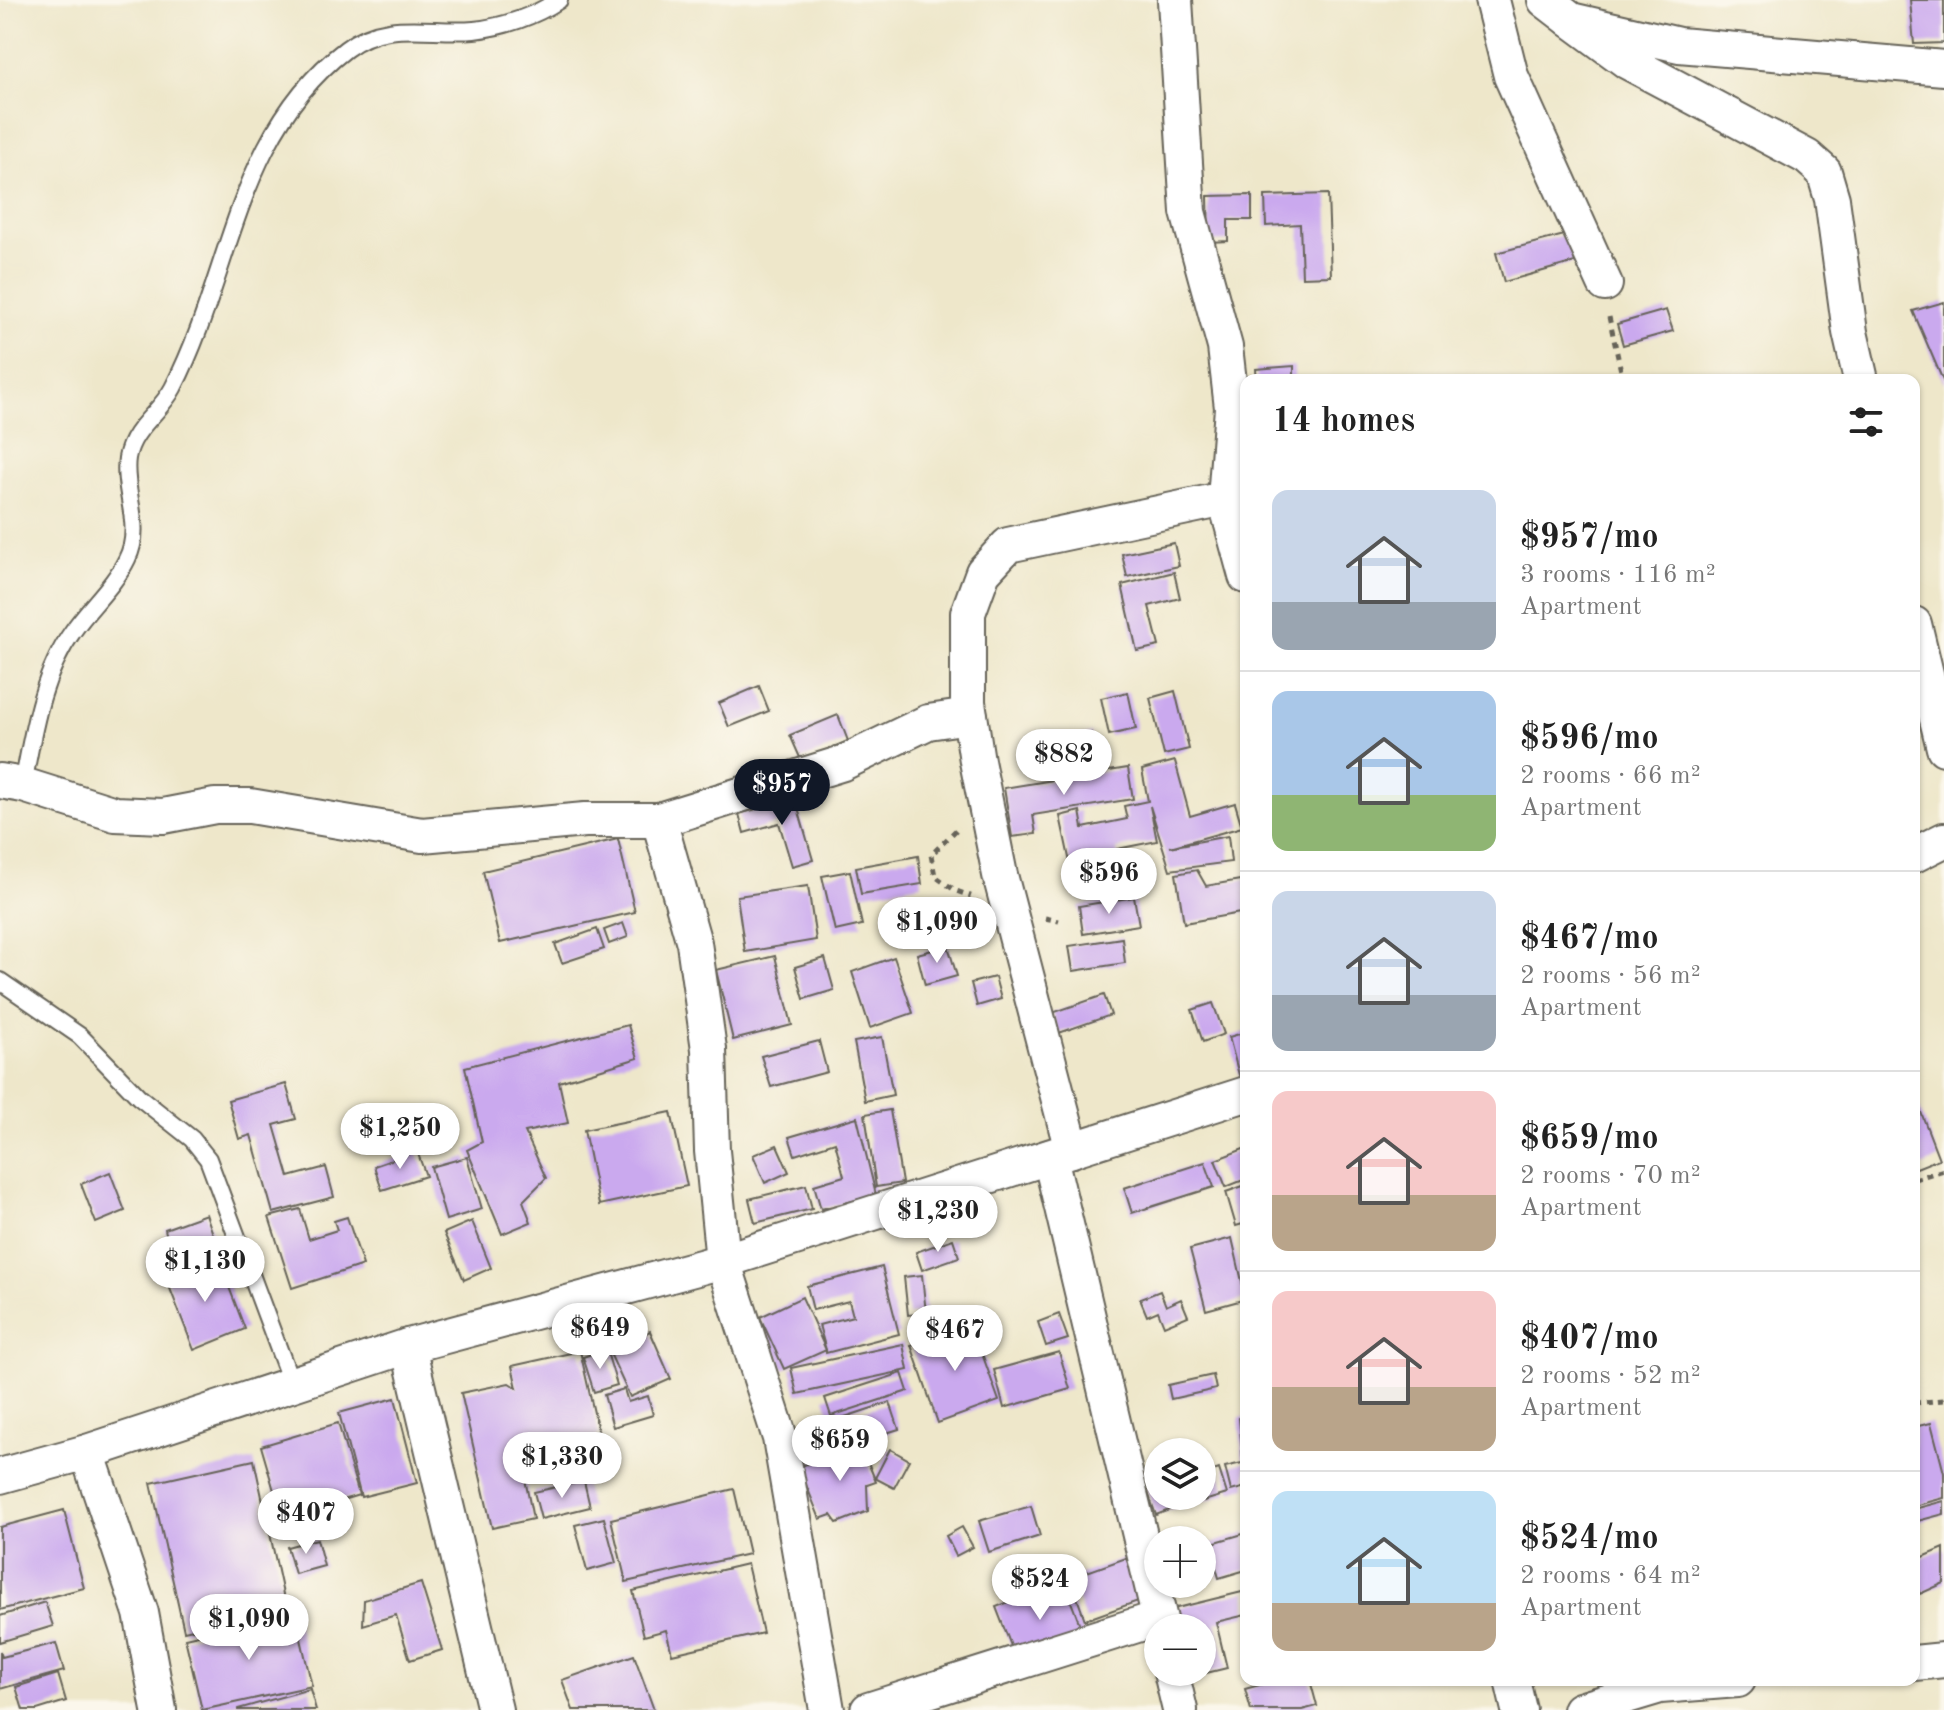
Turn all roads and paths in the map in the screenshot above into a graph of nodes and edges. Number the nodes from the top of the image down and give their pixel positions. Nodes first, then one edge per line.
1 (559, 0) edge
2 (1175, 0) edge
3 (1492, 0) edge
4 (1558, 10) edge
5 (1944, 68) edge
6 (1605, 284) joint
7 (1622, 374) edge
8 (1860, 374) edge
9 (1225, 499) junction
10 (1240, 554) edge
11 (1920, 649) edge
12 (970, 716) junction
13 (1944, 748) edge
14 (12, 783) edge
15 (659, 820) junction
16 (1944, 840) edge
17 (1920, 852) edge
18 (0, 981) edge
19 (1240, 1096) edge
20 (1061, 1153) junction
21 (1944, 1170) edge
22 (1920, 1177) edge
23 (723, 1261) junction
24 (408, 1346) junction
25 (291, 1382) junction
26 (1944, 1400) edge
27 (1920, 1402) edge
28 (87, 1452) junction
29 (0, 1476) edge
30 (1158, 1614) edge
31 (1144, 1628) edge
32 (1944, 1660) edge
33 (1920, 1662) edge
34 (1174, 1686) edge
35 (1513, 1686) edge
36 (1660, 1686) edge
37 (159, 1710) edge
38 (495, 1710) edge
39 (827, 1710) edge
40 (868, 1710) edge
41 (1180, 1710) edge
42 (1519, 1710) edge
43 (1580, 1710) edge

1 - 14 lane
2 - 9 street
3 - 6 street
4 - 5 street
4 - 8 street
6 - 7 path
9 - 10 street
9 - 12 street
11 - 13 street
12 - 15 street
12 - 20 street
14 - 15 street
15 - 23 street
16 - 17 street
18 - 25 lane
19 - 20 street
20 - 23 street
20 - 30 street
21 - 22 path
23 - 24 street
23 - 39 street
24 - 25 street
24 - 38 street
25 - 28 street
26 - 27 path
28 - 29 street
28 - 37 street
31 - 40 street
32 - 33 street
34 - 41 street
35 - 42 street
36 - 43 street

